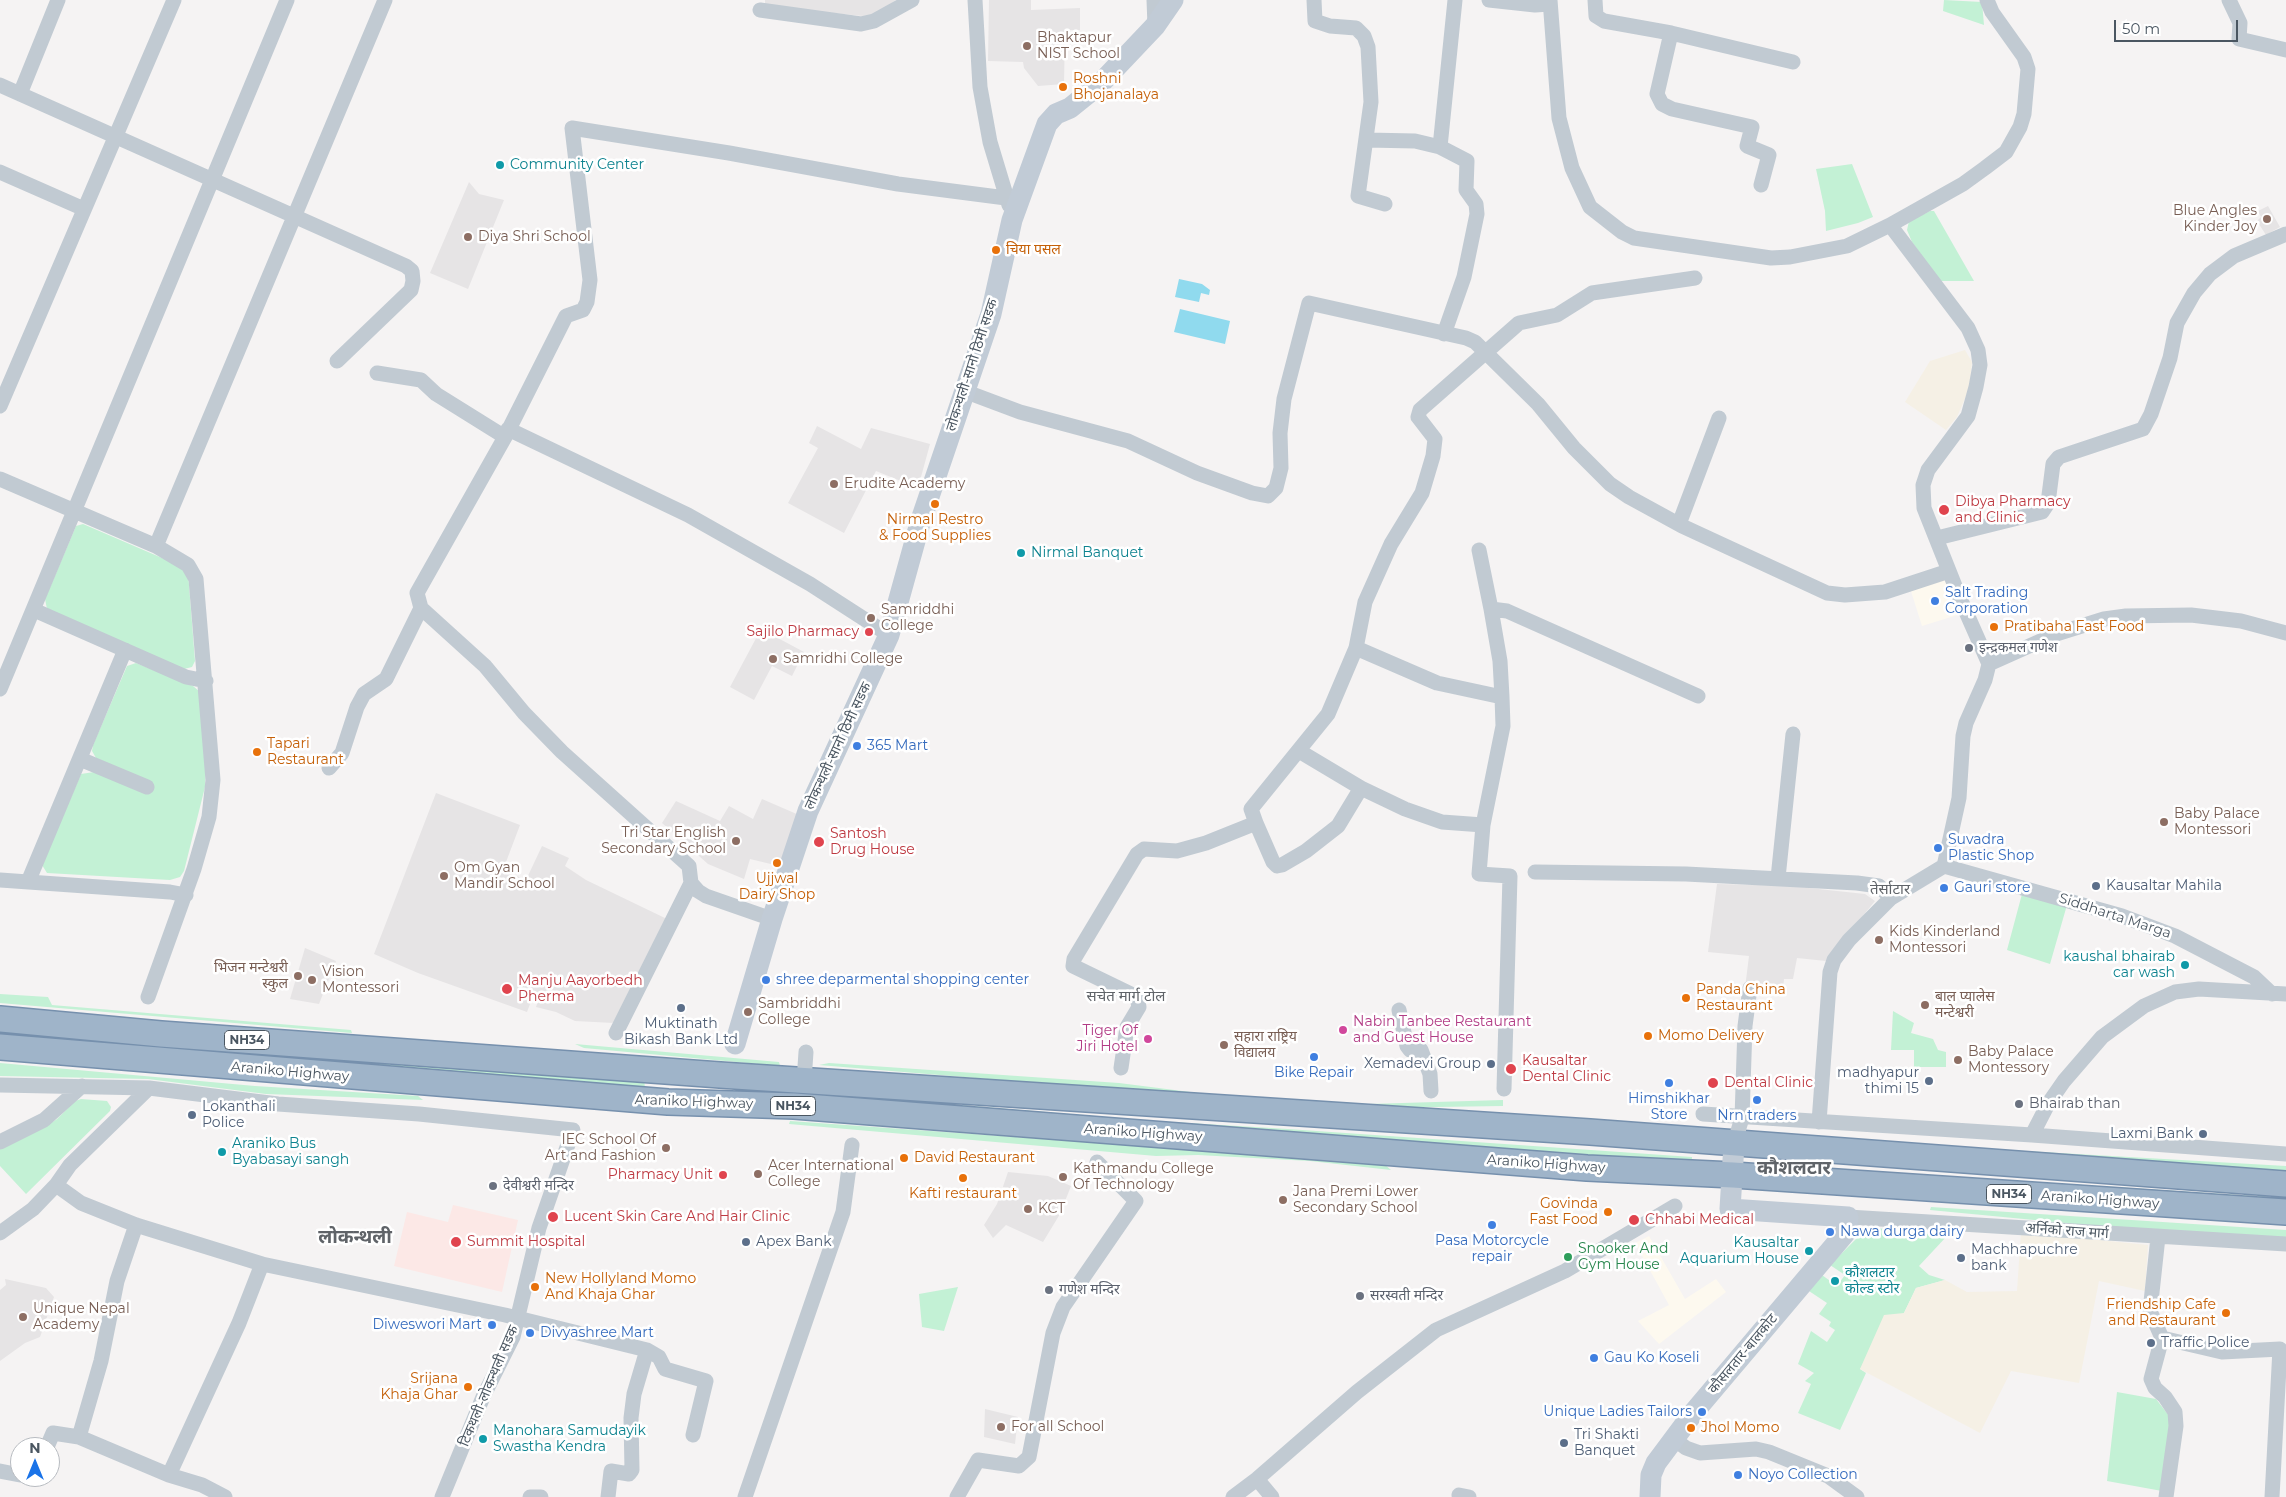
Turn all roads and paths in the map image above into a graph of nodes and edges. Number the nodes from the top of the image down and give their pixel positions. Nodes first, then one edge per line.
1 (58, 0) edge
2 (174, 0) edge
3 (287, 0) edge
4 (384, 0) edge
5 (912, 0) edge
6 (975, 0) edge
7 (1154, 0) edge
8 (1173, 0) edge
9 (1314, 0) edge
10 (1455, 0) edge
11 (1489, 0) edge
12 (1595, 0) edge
13 (1987, 0) edge
14 (2229, 0) edge
15 (1550, 2) edge
16 (760, 10) dead end
17 (1154, 26) junction
18 (1671, 33) junction
19 (2286, 50) edge
20 (1794, 62) dead end
21 (0, 85) edge
22 (20, 94) junction
23 (115, 136) junction
24 (1367, 140) junction
25 (1440, 147) junction
26 (0, 172) edge
27 (211, 179) junction
28 (1761, 185) dead end
29 (1006, 198) junction
30 (1385, 204) dead end
31 (84, 209) junction
32 (296, 216) junction
33 (1012, 220) junction
34 (1890, 225) junction
35 (2286, 234) edge
36 (1695, 278) dead end
37 (1444, 334) junction
38 (1487, 352) junction
39 (337, 361) dead end
40 (377, 373) dead end
41 (964, 391) junction
42 (0, 406) edge
43 (1718, 418) dead end
44 (507, 433) junction
45 (0, 479) edge
46 (73, 510) junction
47 (1679, 524) junction
48 (1936, 538) junction
49 (156, 546) junction
50 (1479, 550) dead end
51 (1949, 571) junction
52 (422, 608) junction
53 (1490, 609) junction
54 (34, 610) junction
55 (2286, 633) edge
56 (889, 635) junction
57 (1356, 648) junction
58 (125, 650) junction
59 (1989, 664) junction
60 (206, 681) junction
61 (0, 689) edge
62 (1698, 696) dead end
63 (1502, 697) junction
64 (1793, 734) dead end
65 (1299, 751) junction
66 (80, 759) junction
67 (329, 768) dead end
68 (146, 787) dead end
69 (1361, 788) junction
70 (1256, 823) junction
71 (1482, 825) junction
72 (1944, 866) junction
73 (1535, 872) dead end
74 (1778, 878) junction
75 (0, 880) edge
76 (28, 882) junction
77 (691, 882) junction
78 (186, 895) junction
79 (1891, 898) junction
80 (772, 920) junction
81 (1750, 988) dead end
82 (2279, 994) edge
83 (148, 997) dead end
84 (1399, 1010) dead end
85 (0, 1019) edge
86 (616, 1033) dead end
87 (735, 1044) dead end
88 (0, 1047) edge
89 (806, 1052) dead end
90 (1121, 1068) dead end
91 (804, 1081) junction
92 (0, 1085) edge
93 (82, 1086) junction
94 (149, 1088) junction
95 (1504, 1090) dead end
96 (1431, 1091) dead end
97 (794, 1106) junction
98 (1703, 1114) dead end
99 (1742, 1118) junction
100 (1819, 1122) junction
101 (2032, 1134) junction
102 (0, 1142) edge
103 (1734, 1144) junction
104 (852, 1145) dead end
105 (2286, 1154) edge
106 (1097, 1162) dead end
107 (1733, 1175) junction
108 (2286, 1184) edge
109 (56, 1185) junction
110 (1675, 1206) dead end
111 (2286, 1212) edge
112 (1848, 1217) junction
113 (136, 1225) junction
114 (0, 1233) edge
115 (2158, 1237) junction
116 (2286, 1244) edge
117 (262, 1264) junction
118 (517, 1318) junction
119 (2162, 1338) junction
120 (646, 1350) junction
121 (2283, 1396) edge
122 (692, 1435) dead end
123 (51, 1437) edge
124 (79, 1437) junction
125 (1674, 1439) junction
126 (2281, 1462) edge
127 (169, 1475) junction
128 (1257, 1479) junction
129 (225, 1497) edge
130 (442, 1497) edge
131 (530, 1497) edge
132 (541, 1497) edge
133 (608, 1497) edge
134 (745, 1497) edge
135 (957, 1497) edge
136 (1233, 1497) edge
137 (1272, 1497) edge
138 (1650, 1497) edge
139 (1858, 1497) edge
140 (2166, 1497) edge
141 (2272, 1497) edge

1 - 22 street
2 - 23 street
3 - 27 street
4 - 32 street
5 - 16 street
6 - 29 street
7 - 17 street
8 - 17 main road, लोकन्थली-सानो ठिमी सडक
9 - 24 street
10 - 25 street
11 - 15 street
12 - 18 street
13 - 34 street
14 - 19 street
15 - 34 street
17 - 33 main road, लोकन्थली-सानो ठिमी सडक
18 - 20 street
18 - 28 street
21 - 22 street
22 - 23 street
23 - 27 street
23 - 31 street
24 - 25 street
24 - 30 street
25 - 37 street
26 - 31 street
27 - 32 street
27 - 46 street
29 - 33 street
29 - 44 street
31 - 42 street
32 - 39 street
32 - 49 street
33 - 41 main road, लोकन्थली-सानो ठिमी सडक
34 - 48 street
35 - 48 street
36 - 38 street
37 - 38 street
37 - 41 street
38 - 47 street
38 - 57 street
40 - 44 street
41 - 56 main road, लोकन्थली-सानो ठिमी सडक
43 - 47 street
44 - 52 street
44 - 56 street
45 - 46 street
46 - 49 street
46 - 54 street
47 - 51 street
48 - 51 street
49 - 60 street
50 - 53 street
51 - 59 street
52 - 67 street
52 - 77 street
53 - 62 street
53 - 63 street
54 - 58 street
54 - 61 street
55 - 59 street
56 - 80 main road, लोकन्थली-सानो ठिमी सडक
57 - 63 street
57 - 65 street
58 - 60 street
58 - 66 street
59 - 72 street
60 - 78 street
63 - 71 street
64 - 74 street
65 - 69 street
65 - 70 street
66 - 68 street
66 - 76 street
69 - 70 street
69 - 71 street
70 - 90 street
71 - 95 street
72 - 79 street
72 - 82 street, Siddharta Marga
73 - 74 street
74 - 79 street
75 - 76 street
76 - 78 street
77 - 80 street
77 - 86 street
78 - 83 street
79 - 100 street
80 - 87 main road, लोकन्थली-सानो ठिमी सडक
81 - 99 street
82 - 101 street
84 - 96 street
85 - 91 highway, Araniko Highway / NH34
88 - 97 highway, Araniko Highway / NH34
89 - 91 street
91 - 97 highway
91 - 103 highway, Araniko Highway / NH34
92 - 93 street
93 - 94 street
93 - 102 street
94 - 109 street
94 - 118 street, टिकथली-लोकन्थली सडक
97 - 107 highway, Araniko Highway / NH34
98 - 99 street
99 - 100 street
99 - 103 street
100 - 101 street
101 - 105 street
103 - 107 main road
103 - 108 highway, Araniko Highway / NH34
104 - 134 street
106 - 135 street
107 - 111 highway, Araniko Highway / NH34
107 - 112 main road
109 - 113 street
109 - 114 street
110 - 128 street
112 - 115 street, अर्निको राज मार्ग
112 - 125 main road, कौसलतार-बालकोट
113 - 117 street
113 - 124 street
115 - 116 street, अर्निको राज मार्ग
115 - 119 street
117 - 118 street
117 - 127 street
118 - 120 street
118 - 130 street, टिकथली-लोकन्थली सडक
119 - 121 street
119 - 140 street
120 - 122 street
120 - 133 street
121 - 126 street
123 - 124 street
124 - 127 street
125 - 138 main road, कौसलतार-बालकोट
125 - 139 street
126 - 141 street
127 - 129 street
128 - 136 street
128 - 137 street
131 - 132 street

